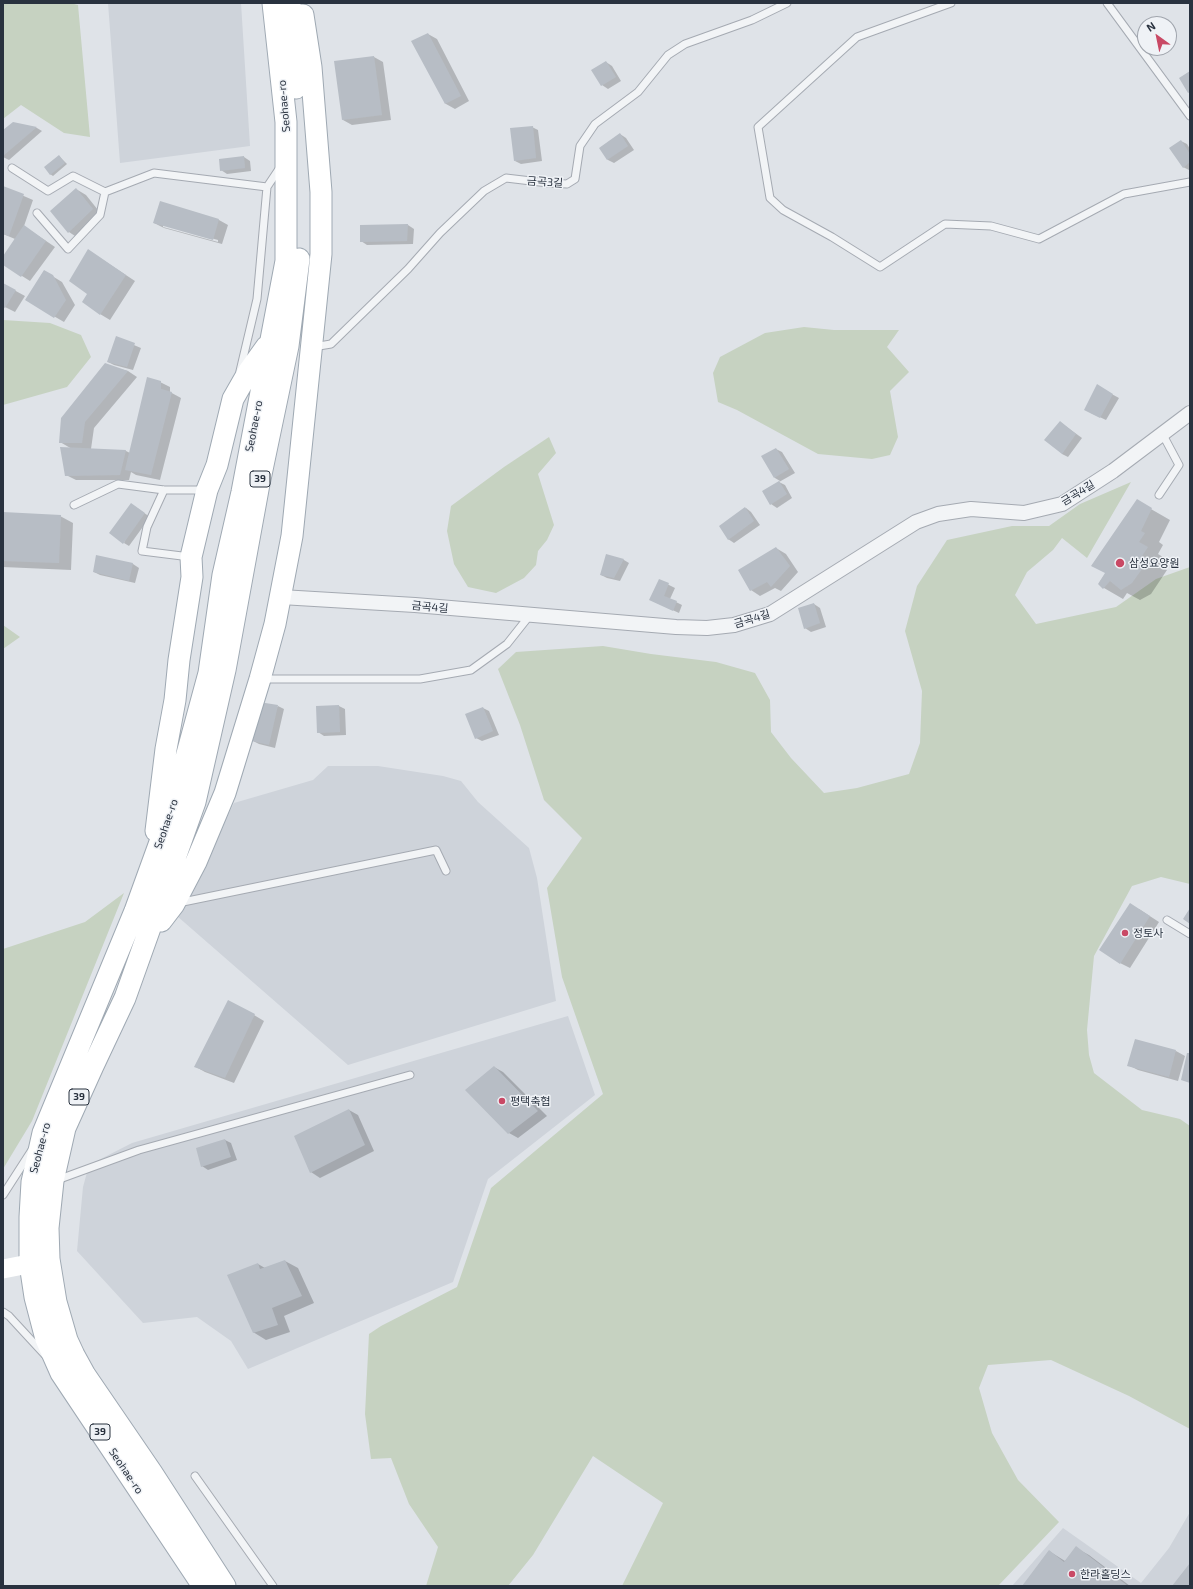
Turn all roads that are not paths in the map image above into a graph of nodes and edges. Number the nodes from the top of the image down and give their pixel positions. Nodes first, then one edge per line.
1 (273, 3) edge
2 (290, 3) edge
3 (298, 3) edge
4 (787, 3) edge
5 (951, 3) edge
6 (1107, 3) edge
7 (1190, 116) edge
8 (286, 157) junction
9 (12, 168) dead end
10 (1190, 182) edge
11 (267, 187) junction
12 (105, 192) junction
13 (36, 213) dead end
14 (271, 341) junction
15 (312, 347) junction
16 (233, 399) junction
17 (1190, 413) edge
18 (1163, 435) junction
19 (164, 490) junction
20 (207, 490) junction
21 (1159, 495) dead end
22 (74, 505) dead end
23 (192, 567) junction
24 (281, 597) junction
25 (530, 615) junction
26 (260, 679) junction
27 (152, 865) junction
28 (446, 871) dead end
29 (174, 904) junction
30 (1167, 920) dead end
31 (1190, 934) edge
32 (144, 944) junction
33 (410, 1075) dead end
34 (43, 1133) junction
35 (53, 1181) junction
36 (3, 1195) edge
37 (39, 1262) junction
38 (3, 1269) edge
39 (3, 1312) edge
40 (61, 1373) junction
41 (195, 1476) dead end
42 (219, 1583) edge
43 (273, 1586) edge

1 - 8 main road, Seohae-ro / 39
2 - 32 main road, Seohae-ro / 39
3 - 15 main road
4 - 15 lane, 금곡3길
5 - 10 lane
6 - 7 lane
8 - 11 lane
8 - 14 main road, Seohae-ro / 39
9 - 12 lane
11 - 12 lane
11 - 16 lane
12 - 13 lane
14 - 16 main road
14 - 27 main road, Seohae-ro / 39
15 - 24 main road
16 - 20 main road
17 - 18 street, 금곡4길
18 - 21 lane
18 - 25 street, 금곡4길
19 - 20 lane
19 - 22 lane
19 - 23 lane
20 - 23 main road
23 - 27 main road
24 - 25 street, 금곡4길
24 - 26 main road
25 - 26 lane
26 - 29 main road
27 - 34 main road, Seohae-ro / 39
28 - 29 lane
29 - 32 main road
30 - 31 lane
32 - 35 main road, Seohae-ro / 39
33 - 35 lane
34 - 36 lane
34 - 37 main road, Seohae-ro / 39
35 - 37 main road, Seohae-ro / 39
37 - 38 main road
37 - 40 main road, Seohae-ro / 39
37 - 42 main road, Seohae-ro / 39
39 - 40 lane
40 - 42 main road, Seohae-ro / 39
41 - 43 lane

